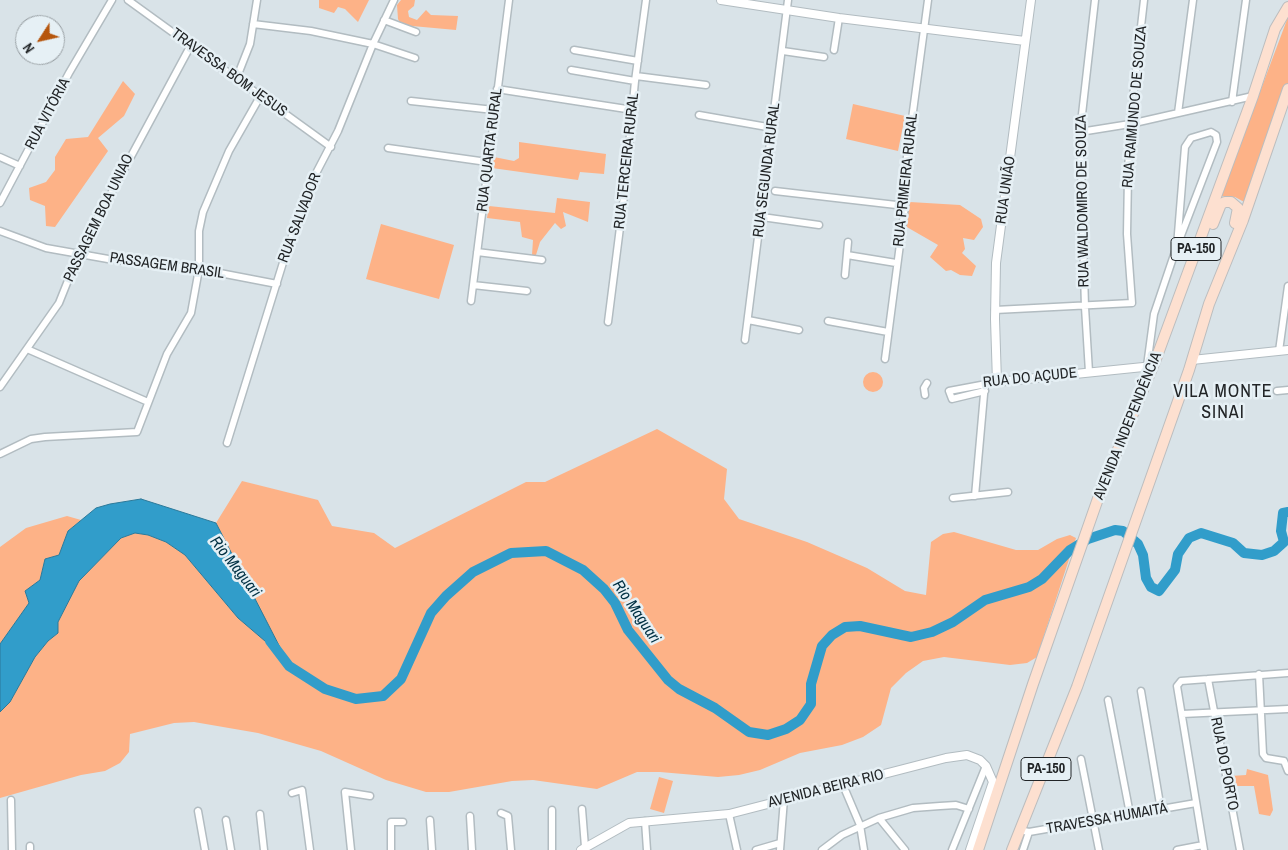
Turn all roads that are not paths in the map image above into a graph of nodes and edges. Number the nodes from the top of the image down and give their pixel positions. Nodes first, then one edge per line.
1 (112, 0) edge
2 (128, 0) edge
3 (257, 0) edge
4 (394, 0) edge
5 (509, 0) edge
6 (646, 0) edge
7 (721, 0) edge
8 (788, 0) edge
9 (928, 0) edge
10 (1031, 0) edge
11 (1095, 0) edge
12 (1144, 0) edge
13 (1193, 0) edge
14 (1246, 0) edge
15 (1288, 7) edge
16 (787, 10) junction
17 (836, 17) junction
18 (384, 20) junction
19 (254, 24) junction
20 (925, 29) junction
21 (416, 32) dead end
22 (1025, 41) junction
23 (191, 44) junction
24 (373, 44) junction
25 (574, 50) dead end
26 (834, 50) dead end
27 (783, 51) junction
28 (824, 57) dead end
29 (415, 58) dead end
30 (638, 61) junction
31 (572, 70) dead end
32 (237, 77) junction
33 (635, 78) junction
34 (706, 85) dead end
35 (497, 88) junction
36 (1288, 89) edge
37 (261, 95) junction
38 (1253, 96) junction
39 (411, 101) dead end
40 (1232, 102) junction
41 (494, 110) junction
42 (633, 110) junction
43 (1178, 113) junction
44 (699, 116) dead end
45 (1130, 124) junction
46 (773, 128) junction
47 (1080, 132) junction
48 (331, 147) junction
49 (388, 148) dead end
50 (0, 157) edge
51 (487, 162) junction
52 (20, 166) junction
53 (775, 191) dead end
54 (0, 203) edge
55 (904, 206) junction
56 (762, 217) junction
57 (819, 225) dead end
58 (0, 230) edge
59 (848, 242) dead end
60 (1176, 246) junction
61 (477, 252) junction
62 (79, 253) junction
63 (847, 255) junction
64 (542, 260) dead end
65 (896, 263) junction
66 (199, 269) junction
67 (845, 275) dead end
68 (277, 284) junction
69 (473, 285) junction
70 (1288, 286) edge
71 (1181, 288) junction
72 (527, 291) dead end
73 (471, 301) dead end
74 (1209, 304) junction
75 (1084, 307) junction
76 (995, 310) junction
77 (746, 321) junction
78 (828, 321) dead end
79 (608, 322) dead end
80 (799, 330) dead end
81 (888, 332) junction
82 (745, 340) dead end
83 (27, 349) junction
84 (1288, 350) edge
85 (1279, 351) junction
86 (885, 359) dead end
87 (1192, 360) junction
88 (1150, 366) junction
89 (1089, 372) junction
90 (927, 382) dead end
91 (997, 382) junction
92 (985, 383) junction
93 (0, 387) edge
94 (1288, 390) edge
95 (985, 391) junction
96 (1277, 391) dead end
97 (925, 395) dead end
98 (148, 402) junction
99 (227, 443) dead end
100 (0, 454) edge
101 (1008, 492) dead end
102 (975, 496) junction
103 (954, 498) dead end
104 (1288, 673) edge
105 (1259, 674) junction
106 (1208, 679) junction
107 (1141, 691) dead end
108 (1108, 700) dead end
109 (1288, 709) edge
110 (1261, 710) junction
111 (1214, 712) junction
112 (1182, 714) junction
113 (1081, 758) dead end
114 (986, 766) junction
115 (1288, 771) edge
116 (843, 785) junction
117 (292, 793) dead end
118 (370, 796) dead end
119 (11, 800) dead end
120 (784, 800) junction
121 (1196, 804) junction
122 (582, 808) dead end
123 (969, 809) junction
124 (552, 810) dead end
125 (1161, 810) junction
126 (198, 811) dead end
127 (501, 813) dead end
128 (260, 814) dead end
129 (729, 814) junction
130 (1130, 814) junction
131 (470, 816) dead end
132 (879, 818) junction
133 (986, 818) junction
134 (226, 820) dead end
135 (430, 820) dead end
136 (644, 821) junction
137 (403, 822) dead end
138 (1094, 822) junction
139 (860, 825) junction
140 (1024, 831) junction
141 (780, 847) edge
142 (980, 848) edge
143 (1203, 848) edge
144 (581, 849) edge
145 (12, 850) edge
146 (205, 850) edge
147 (231, 850) edge
148 (264, 850) edge
149 (310, 850) edge
150 (351, 850) edge
151 (391, 850) edge
152 (432, 850) edge
153 (472, 850) edge
154 (511, 850) edge
155 (552, 850) edge
156 (647, 850) edge
157 (737, 850) edge
158 (756, 850) edge
159 (822, 850) edge
160 (864, 850) edge
161 (904, 850) edge
162 (952, 850) edge
163 (970, 850) edge
164 (1012, 850) edge
165 (1023, 850) edge
166 (1099, 850) edge
167 (1177, 850) edge
168 (1240, 850) edge

1 - 52 street, RUA VITÓRIA
2 - 23 street, TRAVESSA BOM JESUS
3 - 19 street
4 - 18 street, RUA SALVADOR
5 - 35 street, RUA QUARTA RURAL
6 - 30 street, RUA TERCEIRA RURAL
7 - 16 street
8 - 16 street, RUA SEGUNDA RURAL
9 - 20 street, RUA PRIMEIRA RURAL
10 - 22 street, RUA UNIÃO
11 - 47 street, RUA WALDOMIRO DE SOUZA
12 - 45 street, RUA RAIMUNDO DE SOUZA
13 - 43 street
14 - 40 street
15 - 38 main road, AVENIDA INDEPENDÊNCIA / PA-150
16 - 17 street
16 - 27 street, RUA SEGUNDA RURAL
17 - 20 street
17 - 26 street
18 - 21 street
18 - 24 street, RUA SALVADOR
19 - 24 street
19 - 32 street
20 - 22 street
20 - 55 street, RUA PRIMEIRA RURAL
22 - 76 street, RUA UNIÃO
23 - 32 street, TRAVESSA BOM JESUS
23 - 62 street, PASSAGEM BOA UNIAO
24 - 29 street
24 - 48 street, RUA SALVADOR
25 - 30 street
27 - 28 street
27 - 46 street, RUA SEGUNDA RURAL
30 - 33 street, RUA TERCEIRA RURAL
31 - 33 street
32 - 37 street, TRAVESSA BOM JESUS
33 - 34 street
33 - 42 street, RUA TERCEIRA RURAL
35 - 41 street, RUA QUARTA RURAL
35 - 42 street
36 - 74 main road, PA-150
37 - 48 street, TRAVESSA BOM JESUS
37 - 66 street
38 - 40 street
38 - 71 main road, AVENIDA INDEPENDÊNCIA / PA-150
39 - 41 street
40 - 43 street
41 - 51 street, RUA QUARTA RURAL
42 - 79 street, RUA TERCEIRA RURAL
43 - 45 street
44 - 46 street
45 - 47 street
45 - 75 street, RUA RAIMUNDO DE SOUZA
46 - 56 street, RUA SEGUNDA RURAL
47 - 75 street, RUA WALDOMIRO DE SOUZA
48 - 68 street, RUA SALVADOR
49 - 51 street
50 - 52 street
51 - 61 street, RUA QUARTA RURAL
52 - 54 street, RUA VITÓRIA
53 - 55 street
55 - 65 street, RUA PRIMEIRA RURAL
56 - 57 street
56 - 77 street, RUA SEGUNDA RURAL
58 - 62 street, PASSAGEM BRASIL
59 - 63 street
60 - 60 street
60 - 88 street
61 - 64 street
61 - 69 street, RUA QUARTA RURAL
62 - 66 street, PASSAGEM BRASIL
62 - 83 street, PASSAGEM BOA UNIAO
63 - 65 street
63 - 67 street
65 - 81 street, RUA PRIMEIRA RURAL
66 - 68 street, PASSAGEM BRASIL
66 - 98 street
68 - 99 street, RUA SALVADOR
69 - 72 street
69 - 73 street, RUA QUARTA RURAL
70 - 85 street
71 - 74 main road
71 - 88 main road, AVENIDA INDEPENDÊNCIA / PA-150
74 - 87 main road, PA-150
75 - 76 street
75 - 89 street, RUA WALDOMIRO DE SOUZA
76 - 91 street, RUA UNIÃO
77 - 80 street
77 - 82 street, RUA SEGUNDA RURAL
78 - 81 street
81 - 86 street, RUA PRIMEIRA RURAL
83 - 93 street, PASSAGEM BOA UNIAO
83 - 98 street
84 - 85 street
85 - 87 street
87 - 140 main road, PA-150
88 - 89 street, RUA DO AÇUDE
88 - 133 main road, AVENIDA INDEPENDÊNCIA / PA-150
89 - 91 street, RUA DO AÇUDE
90 - 97 street
91 - 92 street, RUA DO AÇUDE
92 - 95 street
92 - 95 street, RUA DO AÇUDE
94 - 96 street
95 - 102 street
98 - 100 street
101 - 102 street
102 - 103 street
104 - 105 street
105 - 106 street
105 - 110 street
106 - 111 street, RUA DO PORTO
106 - 112 street
107 - 125 street
108 - 130 street
109 - 110 street
110 - 111 street
110 - 115 street
111 - 112 street
111 - 168 street, RUA DO PORTO
112 - 121 street
113 - 138 street
114 - 116 street, AVENIDA BEIRA RIO
114 - 123 street
114 - 133 street
116 - 120 street, AVENIDA BEIRA RIO
116 - 139 street
117 - 149 street
118 - 150 street
119 - 145 street
120 - 129 street, AVENIDA BEIRA RIO
120 - 141 street
121 - 125 street, TRAVESSA HUMAITÁ
121 - 143 street
122 - 144 street
123 - 132 street
123 - 162 street
124 - 155 street
125 - 130 street, TRAVESSA HUMAITÁ
126 - 146 street
127 - 154 street
128 - 148 street
129 - 136 street, AVENIDA BEIRA RIO
129 - 157 street
130 - 138 street, TRAVESSA HUMAITÁ
131 - 153 street
132 - 139 street
132 - 161 street
133 - 142 main road, AVENIDA INDEPENDÊNCIA / PA-150
133 - 163 street
134 - 147 street
135 - 152 street
136 - 144 street, AVENIDA BEIRA RIO
136 - 156 street
137 - 151 street
138 - 140 street, TRAVESSA HUMAITÁ
138 - 166 street
139 - 159 street
139 - 160 street
140 - 164 main road, PA-150
140 - 165 street
141 - 158 street
143 - 167 street

